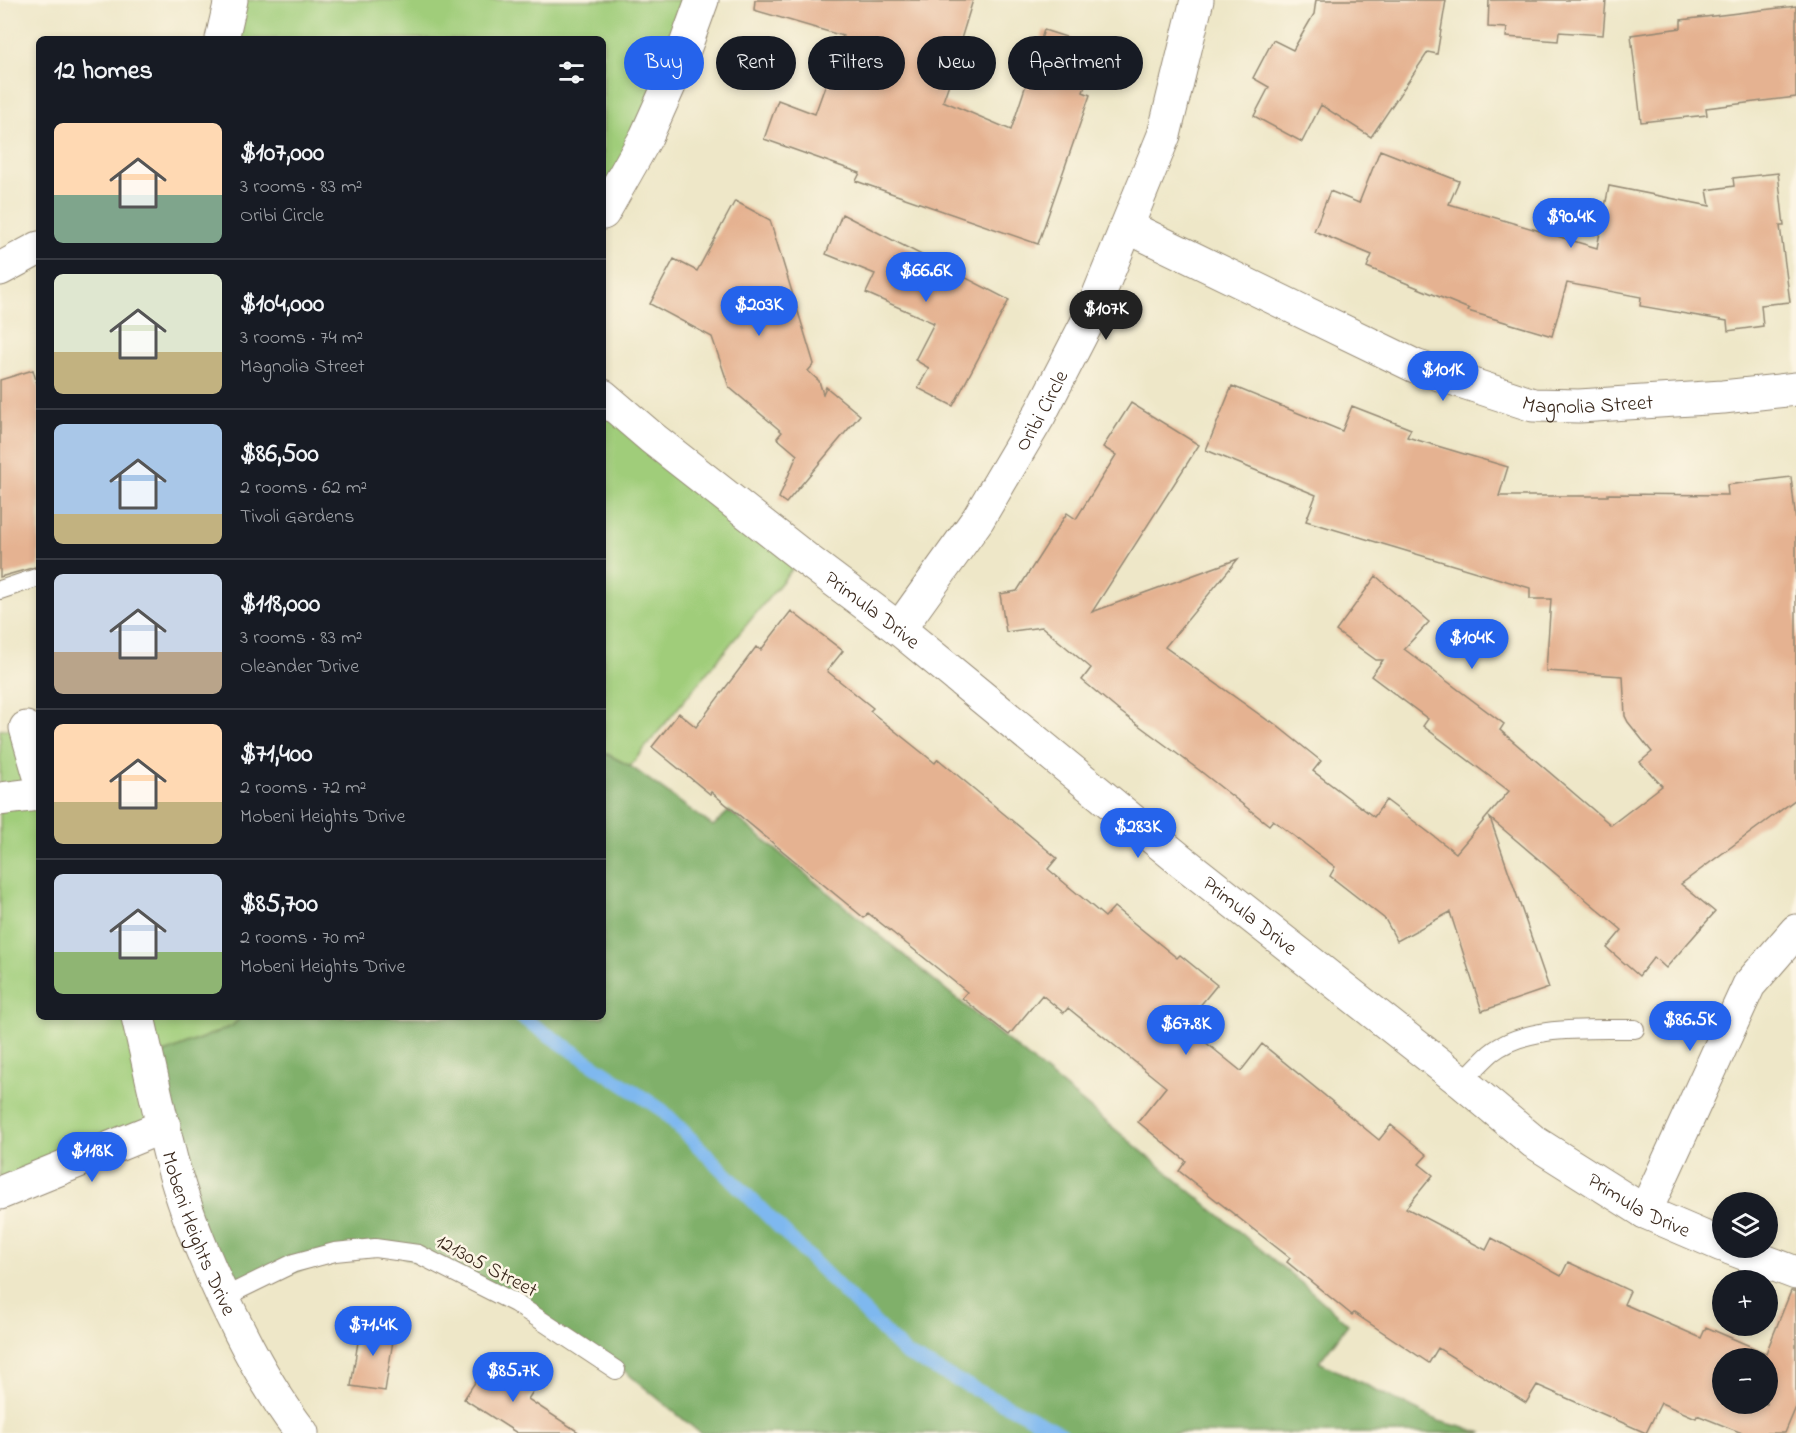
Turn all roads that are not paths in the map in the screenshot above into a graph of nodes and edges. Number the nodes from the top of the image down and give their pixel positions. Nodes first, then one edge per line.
1 (231, 0) edge
2 (702, 0) edge
3 (1197, 0) edge
4 (223, 36) edge
5 (606, 208) edge
6 (1128, 227) junction
7 (36, 250) edge
8 (0, 270) edge
9 (1796, 389) edge
10 (606, 399) edge
11 (36, 578) edge
12 (0, 590) edge
13 (899, 629) junction
14 (22, 728) edge
15 (36, 765) edge
16 (36, 794) edge
17 (0, 799) edge
18 (1796, 932) edge
19 (139, 1020) edge
20 (1635, 1029) dead end
21 (1462, 1082) junction
22 (164, 1126) junction
23 (0, 1193) edge
24 (1645, 1212) junction
25 (1712, 1241) edge
26 (1756, 1258) edge
27 (1796, 1273) edge
28 (222, 1298) junction
29 (616, 1370) dead end
30 (302, 1433) edge

1 - 4 street
2 - 5 street
3 - 6 street, Oribi Circle
6 - 9 street, Magnolia Street
6 - 13 street, Oribi Circle
7 - 8 street
10 - 13 street, Primula Drive
11 - 12 lane
13 - 21 street, Primula Drive
14 - 15 street
16 - 17 street
18 - 24 street
19 - 22 street, Mobeni Heights Drive
20 - 21 lane
21 - 24 street, Primula Drive
22 - 23 street
22 - 28 street, Mobeni Heights Drive
24 - 25 street, Primula Drive
26 - 27 street
28 - 29 lane, 121305 Street
28 - 30 street, Mobeni Heights Drive

